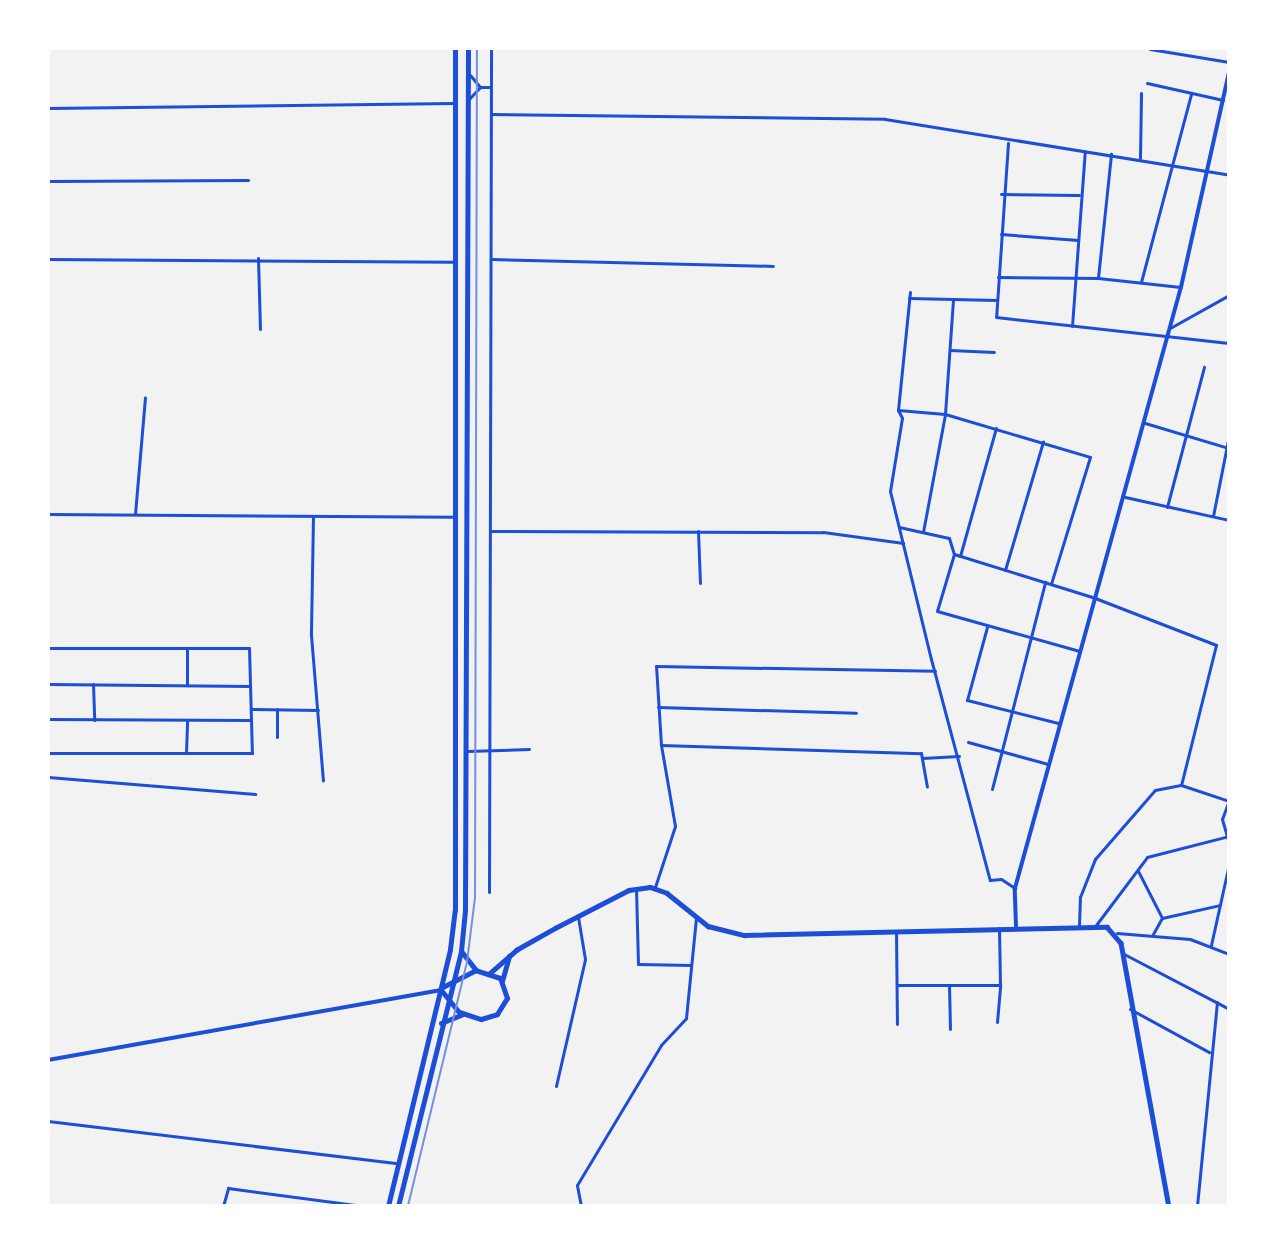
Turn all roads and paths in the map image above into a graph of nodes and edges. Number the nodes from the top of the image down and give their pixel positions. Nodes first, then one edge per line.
1 (455, 48) edge
2 (468, 48) edge
3 (491, 48) edge
4 (1150, 49) edge
5 (1229, 62) edge
6 (468, 72) junction
7 (1229, 72) edge
8 (1147, 83) dead end
9 (480, 87) junction
10 (490, 87) junction
11 (1141, 93) dead end
12 (1191, 94) junction
13 (1222, 100) junction
14 (454, 103) junction
15 (467, 104) junction
16 (48, 108) edge
17 (491, 114) junction
18 (1008, 143) junction
19 (1085, 151) junction
20 (1111, 154) junction
21 (1140, 158) junction
22 (1170, 162) junction
23 (1206, 171) junction
24 (1229, 175) edge
25 (248, 180) dead end
26 (48, 181) edge
27 (1001, 194) junction
28 (1079, 195) junction
29 (1001, 234) junction
30 (1078, 240) junction
31 (258, 258) junction
32 (491, 258) junction
33 (48, 259) edge
34 (454, 262) junction
35 (773, 266) dead end
36 (998, 277) junction
37 (1098, 278) junction
38 (1076, 281) junction
39 (1141, 282) junction
40 (1181, 287) junction
41 (910, 292) dead end
42 (1229, 295) edge
43 (908, 298) junction
44 (953, 300) junction
45 (997, 300) junction
46 (1072, 326) junction
47 (1170, 328) junction
48 (260, 329) dead end
49 (1167, 339) junction
50 (1229, 343) edge
51 (950, 350) junction
52 (994, 352) dead end
53 (1204, 367) dead end
54 (146, 397) dead end
55 (898, 410) junction
56 (945, 414) junction
57 (1145, 423) junction
58 (996, 428) junction
59 (1185, 435) junction
60 (1229, 435) edge
61 (1042, 442) junction
62 (1226, 447) junction
63 (1125, 497) junction
64 (1167, 507) junction
65 (48, 513) edge
66 (135, 514) junction
67 (313, 516) junction
68 (1213, 516) junction
69 (456, 518) junction
70 (1229, 520) edge
71 (899, 527) junction
72 (698, 530) junction
73 (490, 531) junction
74 (922, 532) junction
75 (903, 543) junction
76 (954, 554) junction
77 (960, 556) junction
78 (1005, 570) junction
79 (1045, 582) junction
80 (700, 583) dead end
81 (1051, 584) junction
82 (1095, 597) junction
83 (987, 627) junction
84 (1029, 638) junction
85 (48, 648) edge
86 (187, 648) junction
87 (1079, 651) junction
88 (934, 671) junction
89 (48, 684) edge
90 (93, 684) junction
91 (187, 685) junction
92 (250, 686) junction
93 (658, 707) junction
94 (277, 708) junction
95 (251, 709) junction
96 (318, 710) junction
97 (1009, 710) junction
98 (855, 713) dead end
99 (48, 719) edge
100 (94, 720) junction
101 (187, 720) junction
102 (251, 720) junction
103 (1058, 723) junction
104 (277, 737) dead end
105 (968, 742) dead end
106 (661, 745) junction
107 (529, 749) dead end
108 (489, 750) junction
109 (465, 751) junction
110 (998, 751) junction
111 (48, 753) edge
112 (186, 753) junction
113 (959, 756) junction
114 (921, 758) junction
115 (1048, 764) junction
116 (48, 777) edge
117 (322, 781) dead end
118 (1181, 785) junction
119 (927, 786) dead end
120 (992, 789) dead end
121 (255, 794) dead end
122 (1229, 800) edge
123 (1225, 837) junction
124 (1229, 843) edge
125 (1229, 864) edge
126 (1137, 870) junction
127 (655, 887) junction
128 (636, 888) junction
129 (1015, 888) junction
130 (489, 892) dead end
131 (1220, 905) junction
132 (578, 917) junction
133 (696, 918) junction
134 (1162, 918) junction
135 (1079, 925) junction
136 (1096, 925) junction
137 (1016, 926) junction
138 (999, 927) junction
139 (896, 931) junction
140 (1117, 933) junction
141 (1153, 934) junction
142 (1211, 945) junction
143 (461, 951) junction
144 (1122, 953) junction
145 (511, 954) junction
146 (1229, 954) edge
147 (691, 965) junction
148 (476, 970) junction
149 (490, 973) junction
150 (453, 979) junction
151 (502, 981) junction
152 (897, 985) junction
153 (949, 985) junction
154 (1000, 985) junction
155 (441, 988) junction
156 (447, 998) junction
157 (1217, 1002) junction
158 (1130, 1009) junction
159 (1229, 1009) edge
160 (465, 1015) junction
161 (997, 1022) dead end
162 (441, 1023) junction
163 (897, 1024) dead end
164 (950, 1029) dead end
165 (1209, 1052) junction
166 (48, 1060) edge
167 (556, 1086) dead end
168 (48, 1120) edge
169 (399, 1163) junction
170 (224, 1206) edge
171 (363, 1206) edge
172 (388, 1206) edge
173 (398, 1206) edge
174 (581, 1206) edge
175 (1169, 1206) edge
176 (1197, 1206) edge

1 - 14 main road
2 - 6 main road
3 - 10 street
4 - 5 street
6 - 9 street
6 - 15 main road
7 - 13 street
8 - 12 street
9 - 10 street
9 - 15 street
10 - 17 street
11 - 21 street
12 - 13 street
12 - 22 street
13 - 23 street
14 - 16 street
14 - 34 main road
15 - 109 main road
17 - 18 street
17 - 32 street
18 - 19 street
18 - 27 street
19 - 20 street
19 - 28 street
20 - 21 street
20 - 37 street
21 - 22 street
22 - 23 street
22 - 39 street
23 - 24 street
23 - 40 street
25 - 26 street
27 - 28 street
27 - 29 street
28 - 30 street
29 - 30 street
29 - 36 street
30 - 38 street
31 - 33 street
31 - 34 street
31 - 48 street
32 - 35 street
32 - 73 street
34 - 69 main road
36 - 38 street
36 - 45 street
37 - 38 street
37 - 39 street
38 - 46 street
39 - 40 street
40 - 47 street
41 - 43 street
42 - 47 street
43 - 44 street
43 - 55 street
44 - 45 street
44 - 51 street
45 - 46 street
46 - 49 street
47 - 49 street
49 - 50 street
49 - 57 street
51 - 52 street
51 - 56 street
53 - 59 street
54 - 66 street
55 - 56 street
55 - 71 street
56 - 58 street
56 - 74 street
57 - 59 street
57 - 63 street
58 - 61 street
58 - 77 street
59 - 62 street
59 - 64 street
60 - 62 street
61 - 78 street
61 - 81 street
62 - 68 street
63 - 64 street
63 - 82 street
64 - 68 street
65 - 66 street
66 - 67 street
67 - 69 street
67 - 96 street
68 - 70 street
69 - 155 main road
71 - 74 street
71 - 75 street
72 - 73 street
72 - 75 street
72 - 80 street
73 - 108 street
74 - 76 street
75 - 88 street
76 - 77 street
76 - 83 street
77 - 78 street
78 - 79 street
79 - 81 street
79 - 84 street
81 - 82 street
82 - 87 street
82 - 118 street
83 - 84 street
83 - 97 street
84 - 87 street
84 - 97 street
85 - 86 street
86 - 91 street
86 - 92 street
87 - 103 street
88 - 93 street
88 - 113 street
89 - 90 street
90 - 91 street
90 - 100 street
91 - 92 street
92 - 95 street
93 - 98 street
93 - 106 street
94 - 95 street
94 - 96 street
94 - 104 street
95 - 102 street
96 - 117 street
97 - 103 street
97 - 110 street
99 - 100 street
100 - 101 street
101 - 102 street
101 - 112 street
102 - 112 street
103 - 115 street
105 - 110 street
106 - 114 street
106 - 127 street
107 - 108 street
108 - 109 street
108 - 130 street
109 - 143 main road
110 - 115 street
110 - 120 street
111 - 112 street
113 - 114 street
113 - 129 street
114 - 119 street
115 - 129 street
116 - 121 street
118 - 122 street
118 - 135 street
122 - 123 street
123 - 124 street
123 - 126 street
125 - 131 street
126 - 134 street
126 - 136 street
127 - 128 main road
127 - 133 main road
128 - 132 main road
128 - 147 street
129 - 137 street
131 - 134 street
131 - 142 street
132 - 145 main road
132 - 167 street
133 - 139 main road
133 - 147 street
134 - 141 street
135 - 136 main road
135 - 137 main road
136 - 140 main road
137 - 138 main road
138 - 139 main road
138 - 154 street
139 - 152 street
140 - 141 street
140 - 144 main road
141 - 142 street
142 - 146 street
143 - 148 main road
143 - 150 main road
144 - 157 street
144 - 158 main road
145 - 149 main road
145 - 151 main road
147 - 174 street
148 - 149 main road
148 - 150 main road
149 - 151 main road
150 - 155 main road
150 - 156 main road
151 - 160 main road
152 - 153 street
152 - 163 street
153 - 154 street
153 - 164 street
154 - 161 street
155 - 156 main road
155 - 166 street
155 - 169 main road
156 - 160 main road
156 - 162 main road
157 - 159 street
157 - 165 street
158 - 165 street
158 - 175 main road
160 - 162 main road
162 - 173 main road
165 - 176 street
168 - 169 street
169 - 172 main road
170 - 171 street

